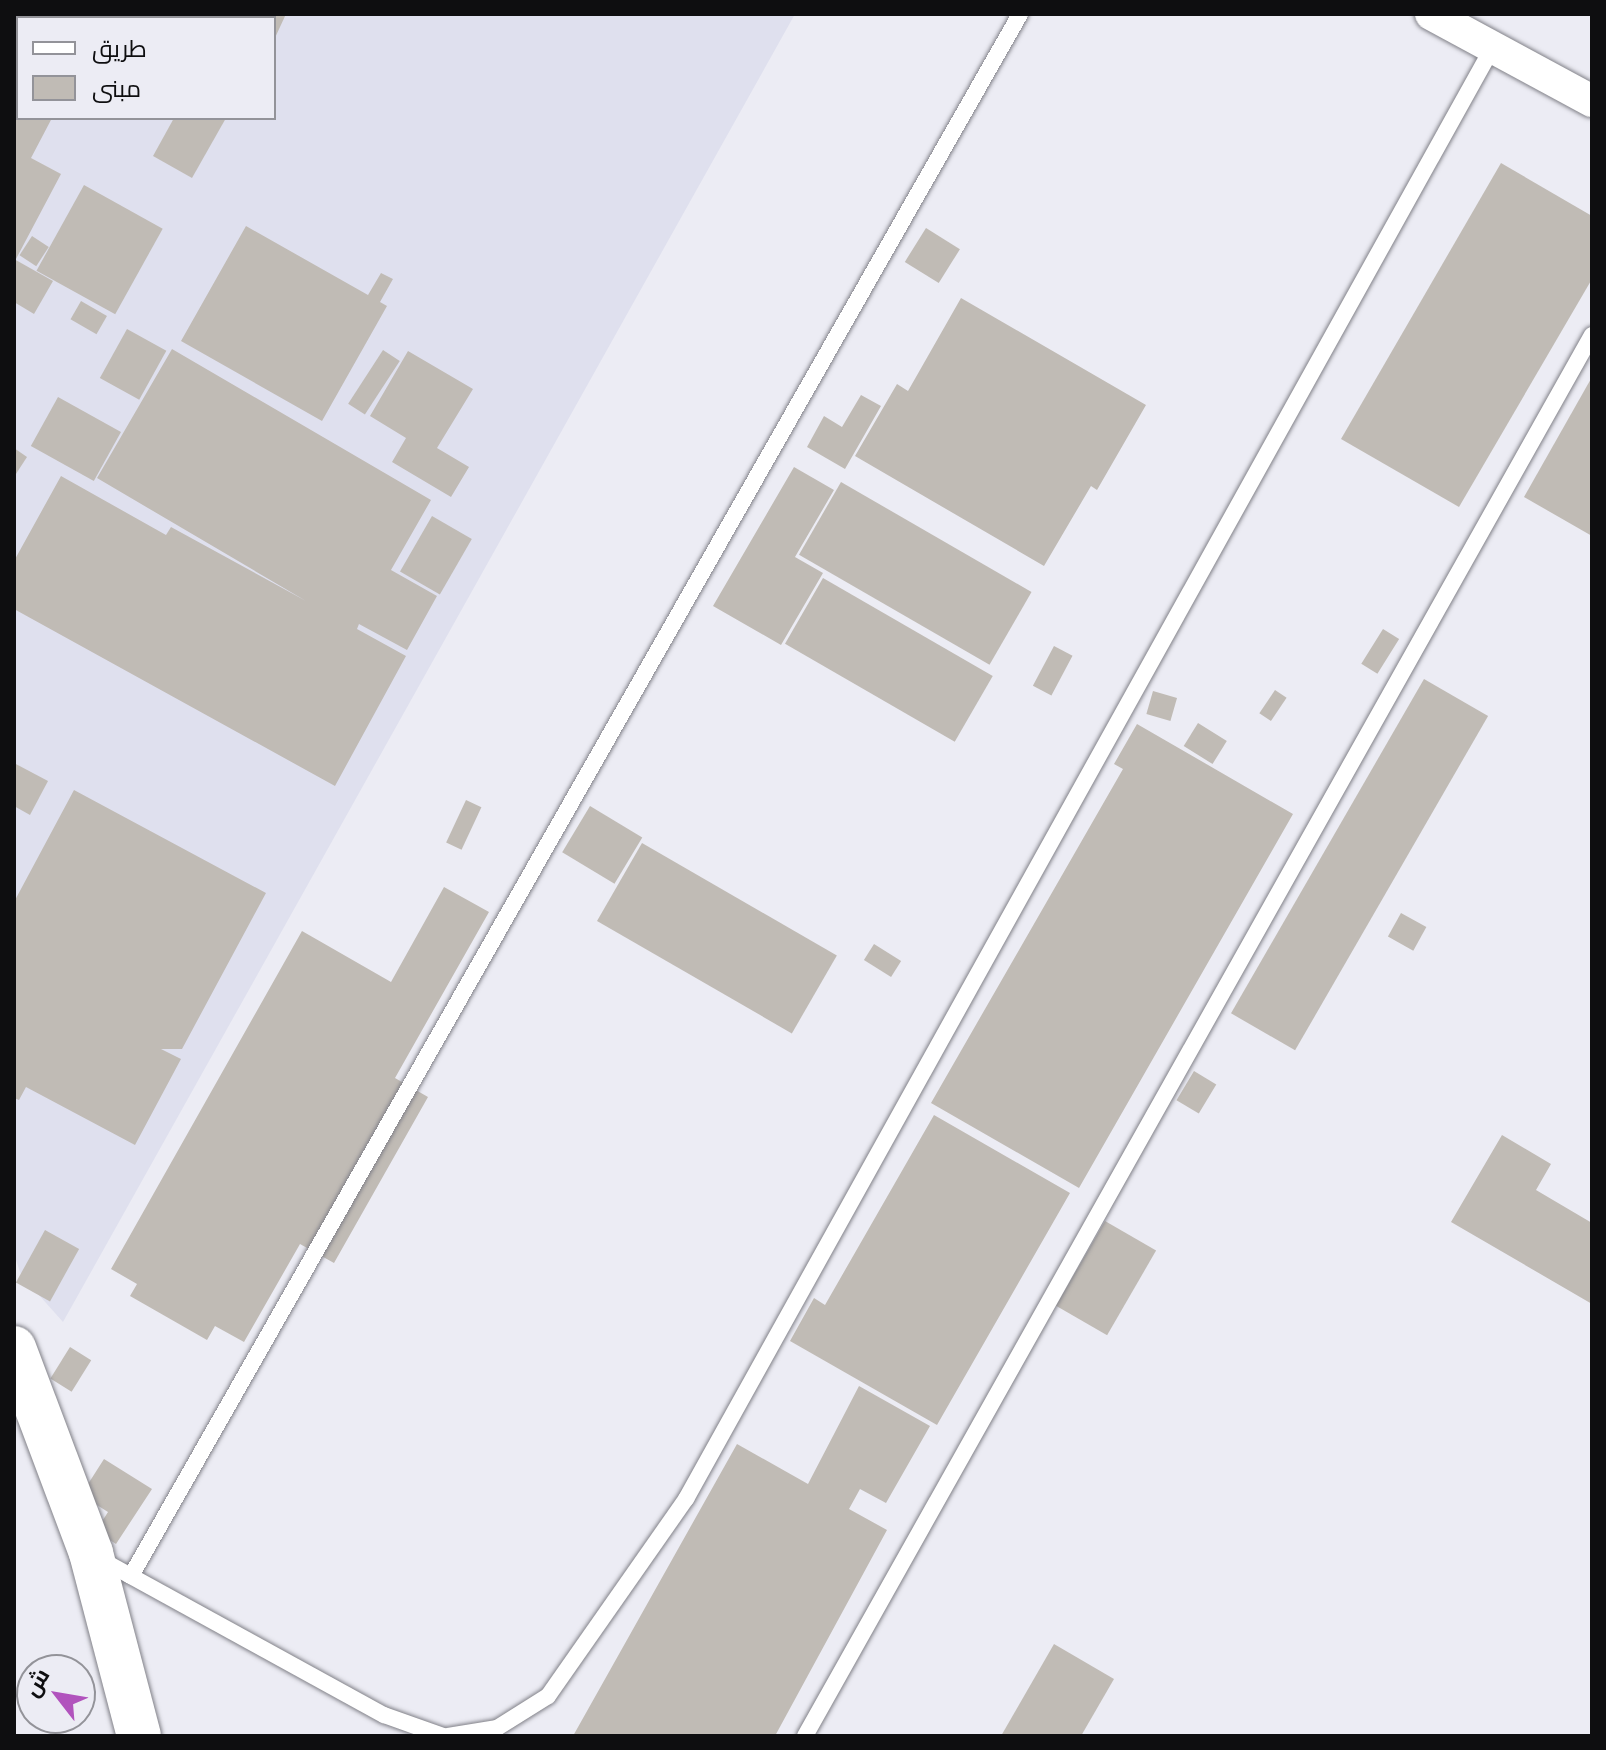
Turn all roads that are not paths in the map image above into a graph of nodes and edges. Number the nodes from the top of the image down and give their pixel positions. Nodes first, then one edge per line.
1 (1020, 14) edge
2 (1431, 14) edge
3 (1494, 45) junction
4 (1592, 101) edge
5 (1592, 335) edge
6 (14, 1348) edge
7 (91, 1553) junction
8 (131, 1576) junction
9 (139, 1736) edge
10 (445, 1736) edge
11 (805, 1736) edge

1 - 8 lane
2 - 3 street
3 - 4 street
3 - 10 lane
5 - 11 lane
6 - 7 street
7 - 8 lane
7 - 9 street
8 - 10 lane

